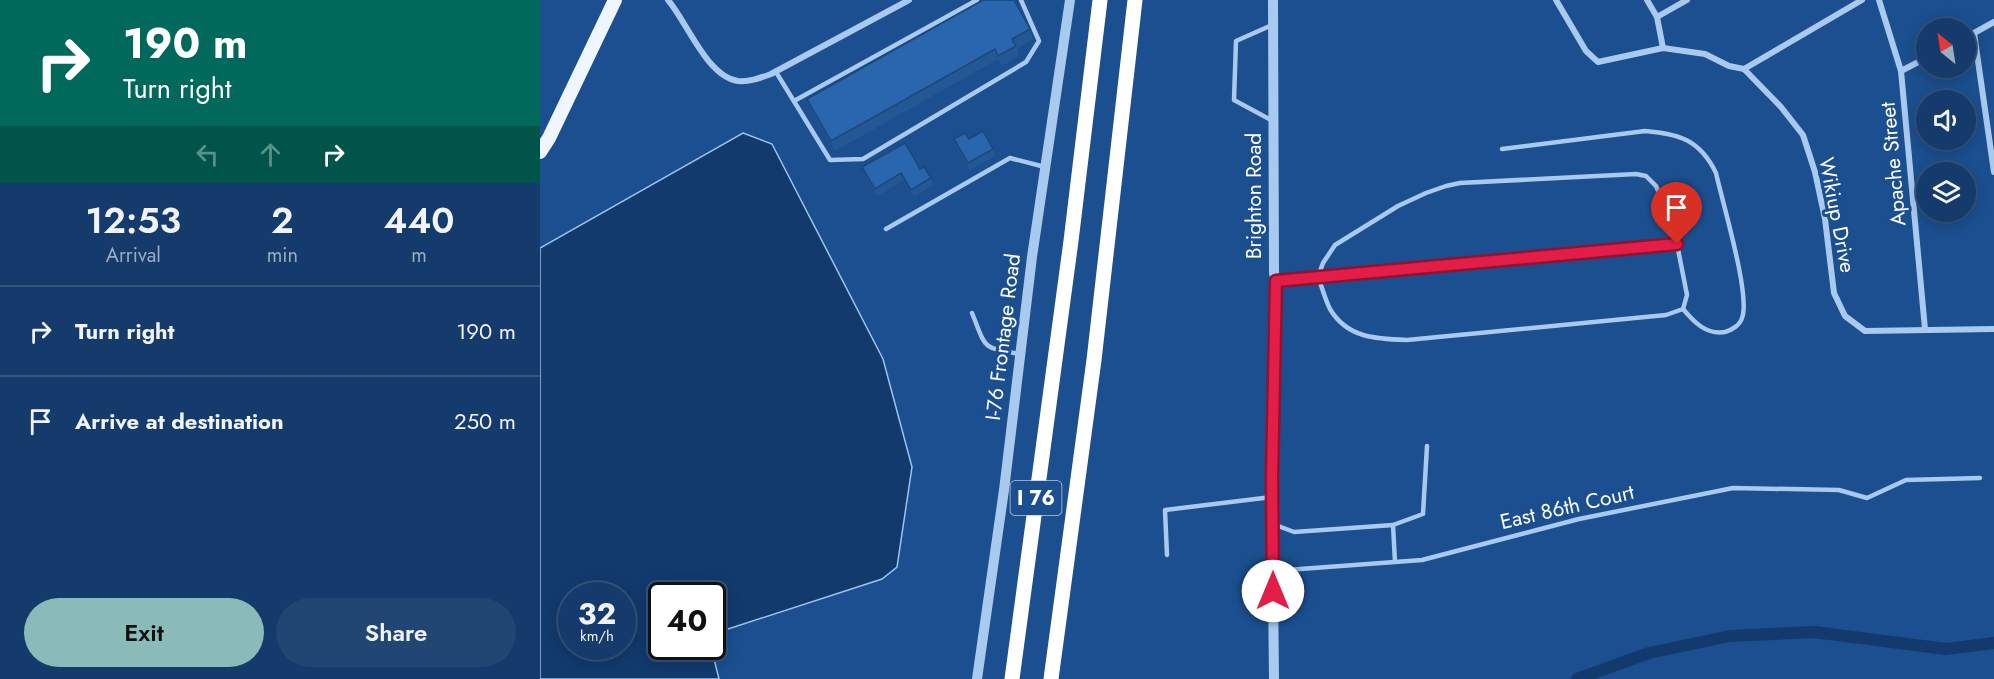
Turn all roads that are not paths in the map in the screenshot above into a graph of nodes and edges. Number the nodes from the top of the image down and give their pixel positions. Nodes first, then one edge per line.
1 (615, 0) edge
2 (668, 0) edge
3 (909, 0) edge
4 (977, 0) edge
5 (1021, 0) edge
6 (1070, 0) edge
7 (1101, 0) edge
8 (1135, 0) edge
9 (1144, 0) edge
10 (1273, 0) edge
11 (1556, 0) edge
12 (1647, 0) edge
13 (1687, 0) edge
14 (1862, 0) edge
15 (1879, 0) edge
16 (1657, 17) junction
17 (1994, 22) edge
18 (1272, 25) junction
19 (1976, 32) edge
20 (1131, 34) junction
21 (1976, 47) edge
22 (1664, 48) junction
23 (1916, 63) edge
24 (1744, 69) junction
25 (1901, 71) junction
26 (776, 72) junction
27 (794, 101) junction
28 (1274, 122) junction
29 (1502, 149) dead end
30 (540, 152) edge
31 (1045, 167) junction
32 (1994, 172) edge
33 (886, 229) dead end
34 (1677, 244) junction
35 (1318, 277) junction
36 (1276, 281) junction
37 (1683, 309) junction
38 (972, 313) dead end
39 (1925, 329) junction
40 (1994, 329) edge
41 (1020, 354) junction
42 (1427, 446) dead end
43 (1980, 478) dead end
44 (1272, 497) junction
45 (1273, 525) junction
46 (1393, 525) junction
47 (1167, 555) dead end
48 (1395, 562) junction
49 (1273, 572) junction
50 (977, 679) edge
51 (1012, 679) edge
52 (1051, 679) edge
53 (1274, 679) edge

1 - 30 main road
2 - 26 street
3 - 26 street
4 - 27 lane
5 - 27 lane
6 - 31 street, I-76 Frontage Road
7 - 51 highway, I 76
8 - 20 highway, I 76
9 - 20 highway
10 - 18 street, Brighton Road
11 - 22 street, Wikiup Drive
12 - 16 street
13 - 16 street
14 - 24 street
15 - 25 street, Apache Street
16 - 22 street
17 - 19 street
18 - 28 street, Brighton Road
18 - 28 lane
20 - 52 highway, I 76
21 - 32 street
22 - 24 street, Wikiup Drive
23 - 25 street
24 - 39 street, Wikiup Drive
25 - 39 street, Apache Street
26 - 27 lane
28 - 36 street, Brighton Road
29 - 37 lane
31 - 33 lane
31 - 41 street, I-76 Frontage Road
34 - 35 lane
34 - 35 lane
34 - 37 lane
35 - 36 lane
35 - 37 lane
36 - 44 street, Brighton Road
38 - 41 lane
39 - 40 street, Wikiup Drive
41 - 50 street, I-76 Frontage Road
42 - 46 lane
43 - 48 lane, East 86th Court
44 - 45 street, Brighton Road
44 - 47 lane
45 - 46 lane
45 - 49 street, Brighton Road
46 - 48 lane
48 - 49 lane, East 86th Court
49 - 53 street, Brighton Road

